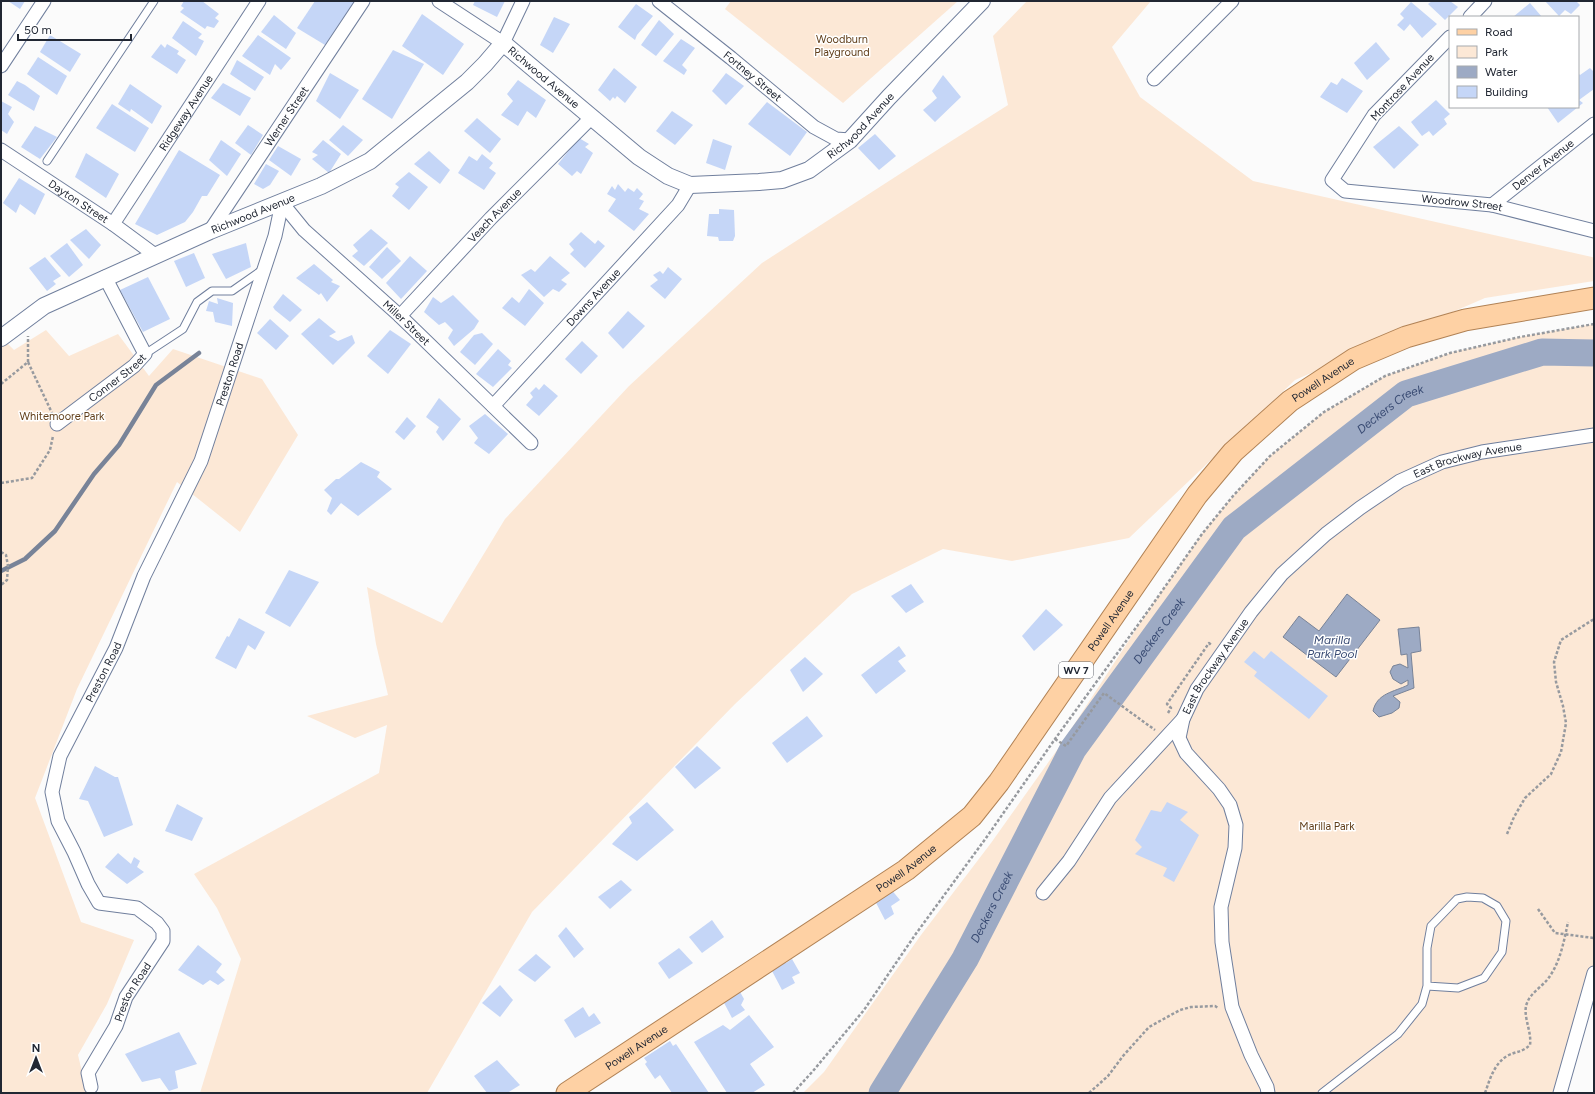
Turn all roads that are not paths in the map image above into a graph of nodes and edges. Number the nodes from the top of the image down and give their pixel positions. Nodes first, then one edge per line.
1 (44, 1) edge
2 (154, 1) edge
3 (259, 1) edge
4 (363, 1) edge
5 (439, 1) edge
6 (523, 1) edge
7 (659, 1) edge
8 (982, 1) edge
9 (1232, 1) edge
10 (1485, 1) edge
11 (1471, 16) edge
12 (1449, 38) edge
13 (503, 43) junction
14 (1, 66) edge
15 (1154, 79) dead end
16 (592, 117) junction
17 (1594, 124) edge
18 (850, 140) junction
19 (1, 150) edge
20 (47, 161) dead end
21 (1332, 180) joint
22 (690, 185) junction
23 (282, 203) junction
24 (1492, 205) junction
25 (113, 224) junction
26 (210, 231) junction
27 (1594, 231) edge
28 (155, 256) junction
29 (264, 269) junction
30 (105, 277) junction
31 (1594, 298) edge
32 (400, 316) junction
33 (1, 338) edge
34 (145, 354) junction
35 (493, 406) junction
36 (57, 424) road end
37 (1594, 435) edge
38 (531, 443) dead end
39 (1183, 719) junction
40 (1043, 894) dead end
41 (1594, 973) edge
42 (1426, 986) junction
43 (1591, 997) edge
44 (91, 1087) dead end
45 (567, 1093) edge
46 (1268, 1093) edge
47 (1322, 1093) edge
48 (1560, 1093) edge

1 - 14 street
2 - 20 lane
3 - 25 street, Ridgeway Avenue
4 - 26 street, Werner Street
5 - 13 street
6 - 13 street
7 - 18 street, Fortney Street
8 - 18 street, Richwood Avenue
9 - 15 street
10 - 11 street
12 - 21 street, Montrose Avenue
13 - 16 street, Richwood Avenue
13 - 23 street, Richwood Avenue
16 - 22 street, Richwood Avenue
16 - 32 street, Veach Avenue
17 - 24 street, Denver Avenue
18 - 22 street, Richwood Avenue
19 - 25 street, Dayton Street
21 - 24 street, Woodrow Street
22 - 35 street, Downs Avenue
23 - 26 street, Richwood Avenue
23 - 29 street, Preston Road
23 - 32 street, Miller Street
24 - 27 street, Woodrow Street
25 - 28 street, Dayton Street
26 - 28 street, Richwood Avenue
28 - 30 street, Richwood Avenue
29 - 34 lane
29 - 44 street, Preston Road
30 - 33 street, Richwood Avenue
30 - 34 street, Conner Street
31 - 45 main road, Powell Avenue / WV 7
32 - 35 street, Miller Street
34 - 36 street, Conner Street
35 - 38 street, Miller Street
37 - 39 street, East Brockway Avenue
39 - 40 street
39 - 46 street, East Brockway Avenue
41 - 43 street
42 - 42 lane
42 - 47 lane
43 - 48 street

